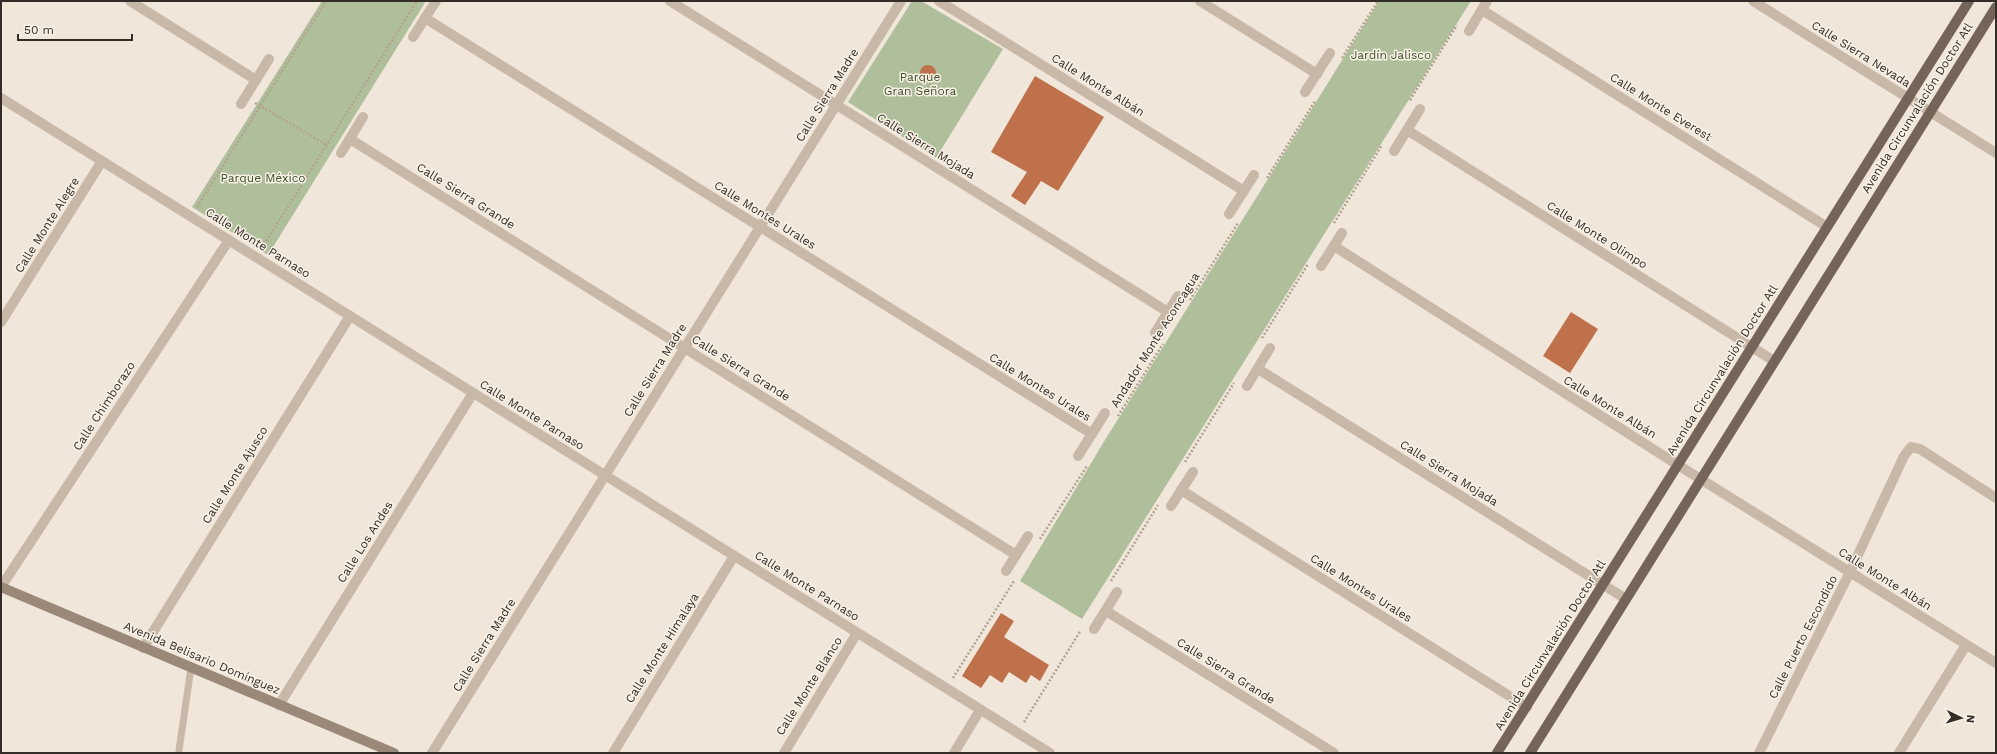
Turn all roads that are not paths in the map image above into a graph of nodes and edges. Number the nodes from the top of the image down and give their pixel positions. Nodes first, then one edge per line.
1 (130, 1) edge
2 (436, 1) edge
3 (670, 1) edge
4 (901, 1) edge
5 (939, 1) edge
6 (1200, 1) edge
7 (1487, 1) edge
8 (1753, 1) edge
9 (1969, 1) edge
10 (1996, 7) edge
11 (1482, 10) junction
12 (426, 18) junction
13 (1469, 31) dead end
14 (413, 37) dead end
15 (1330, 53) dead end
16 (269, 59) dead end
17 (1317, 74) junction
18 (256, 80) junction
19 (1305, 92) dead end
20 (1, 98) edge
21 (1907, 98) junction
22 (243, 101) road end
23 (836, 105) junction
24 (1420, 108) dead end
25 (1930, 112) junction
26 (363, 117) dead end
27 (1407, 130) junction
28 (350, 139) junction
29 (1394, 151) dead end
30 (341, 153) road end
31 (1996, 153) edge
32 (102, 161) junction
33 (1254, 175) dead end
34 (1244, 190) junction
35 (1229, 214) dead end
36 (760, 227) junction
37 (1827, 227) junction
38 (1342, 233) dead end
39 (230, 240) junction
40 (1334, 246) junction
41 (1321, 266) dead end
42 (1178, 296) dead end
43 (1168, 312) junction
44 (350, 316) junction
45 (1, 322) edge
46 (1155, 333) dead end
47 (1752, 347) junction
48 (684, 348) junction
49 (1270, 348) dead end
50 (1774, 361) junction
51 (1258, 369) junction
52 (1247, 386) dead end
53 (473, 393) junction
54 (1105, 413) dead end
55 (1092, 434) junction
56 (1078, 456) dead end
57 (1678, 465) junction
58 (1193, 472) dead end
59 (605, 476) junction
60 (1701, 479) junction
61 (1181, 490) junction
62 (1996, 498) edge
63 (1171, 506) dead end
64 (1028, 536) dead end
65 (1016, 555) junction
66 (734, 556) junction
67 (1006, 571) dead end
68 (1850, 572) junction
69 (1603, 584) junction
70 (1, 587) edge
71 (1117, 592) dead end
72 (1626, 599) junction
73 (1106, 611) junction
74 (1094, 629) dead end
75 (857, 633) junction
76 (1966, 645) junction
77 (143, 648) junction
78 (1996, 663) edge
79 (191, 668) junction
80 (279, 705) junction
81 (1526, 707) junction
82 (980, 710) junction
83 (179, 750) dead end
84 (394, 753) edge
85 (432, 753) edge
86 (613, 753) edge
87 (784, 753) edge
88 (954, 753) edge
89 (1050, 753) edge
90 (1334, 753) edge
91 (1498, 753) edge
92 (1530, 753) edge
93 (1758, 753) edge
94 (1899, 753) edge

1 - 18 street
2 - 12 street
3 - 23 street, Calle Sierra Mojada
4 - 23 street, Calle Sierra Madre
5 - 34 street, Calle Monte Albán
6 - 17 street
7 - 11 street
8 - 21 street, Calle Sierra Nevada
9 - 21 main road, Avenida Circunvalación Doctor Atl
10 - 25 main road, Avenida Circunvalación Doctor Atl
11 - 13 street
11 - 37 street, Calle Monte Everest
12 - 14 street
12 - 36 street, Calle Montes Urales
15 - 17 street
16 - 18 street
17 - 19 street
18 - 22 street
20 - 32 street, Calle Monte Parnaso
21 - 25 street, Calle Sierra Nevada
21 - 37 main road, Avenida Circunvalación Doctor Atl
23 - 36 street, Calle Sierra Madre
23 - 43 street, Calle Sierra Mojada
24 - 27 street
25 - 31 street, Calle Sierra Nevada
25 - 50 main road, Avenida Circunvalación Doctor Atl
26 - 28 street
27 - 29 street
27 - 47 street, Calle Monte Olimpo
28 - 30 street
28 - 48 street, Calle Sierra Grande
32 - 39 street, Calle Monte Parnaso
32 - 45 street, Calle Monte Alegre
33 - 34 street
34 - 35 street
36 - 48 street, Calle Sierra Madre
36 - 55 street, Calle Montes Urales
37 - 47 main road, Avenida Circunvalación Doctor Atl
38 - 40 street
39 - 44 street, Calle Monte Parnaso
39 - 70 street, Calle Chimborazo
40 - 41 street
40 - 57 street, Calle Monte Albán
42 - 43 street
43 - 46 street
44 - 53 street, Calle Monte Parnaso
44 - 77 street, Calle Monte Ajusco
47 - 50 street, Calle Monte Olimpo
47 - 57 main road, Avenida Circunvalación Doctor Atl
48 - 59 street, Calle Sierra Madre
48 - 65 street, Calle Sierra Grande
49 - 51 street
50 - 60 main road, Avenida Circunvalación Doctor Atl
51 - 52 street
51 - 69 street, Calle Sierra Mojada
53 - 59 street, Calle Monte Parnaso
53 - 80 street, Calle Los Andes
54 - 55 street
55 - 56 street
57 - 60 street, Calle Monte Albán
57 - 69 main road, Avenida Circunvalación Doctor Atl
58 - 61 street
59 - 66 street, Calle Monte Parnaso
59 - 85 street, Calle Sierra Madre
60 - 68 street, Calle Monte Albán
60 - 72 main road, Avenida Circunvalación Doctor Atl
61 - 63 street
61 - 81 street, Calle Montes Urales
62 - 68 street, Calle Puerto Escondido
64 - 65 street
65 - 67 street
66 - 75 street, Calle Monte Parnaso
66 - 86 street, Calle Monte Himalaya
68 - 76 street, Calle Monte Albán
68 - 93 street, Calle Puerto Escondido
69 - 72 street, Calle Sierra Mojada
69 - 81 main road, Avenida Circunvalación Doctor Atl
70 - 77 main road, Avenida Belisario Domínguez
71 - 73 street
72 - 92 main road, Avenida Circunvalación Doctor Atl
73 - 74 street
73 - 90 street, Calle Sierra Grande
75 - 82 street, Calle Monte Parnaso
75 - 87 street, Calle Monte Blanco
76 - 78 street, Calle Monte Albán
76 - 94 street
77 - 79 main road, Avenida Belisario Domínguez
79 - 80 main road, Avenida Belisario Domínguez
79 - 83 lane
80 - 84 main road, Avenida Belisario Domínguez
81 - 91 main road, Avenida Circunvalación Doctor Atl
82 - 88 street
82 - 89 street, Calle Monte Parnaso

